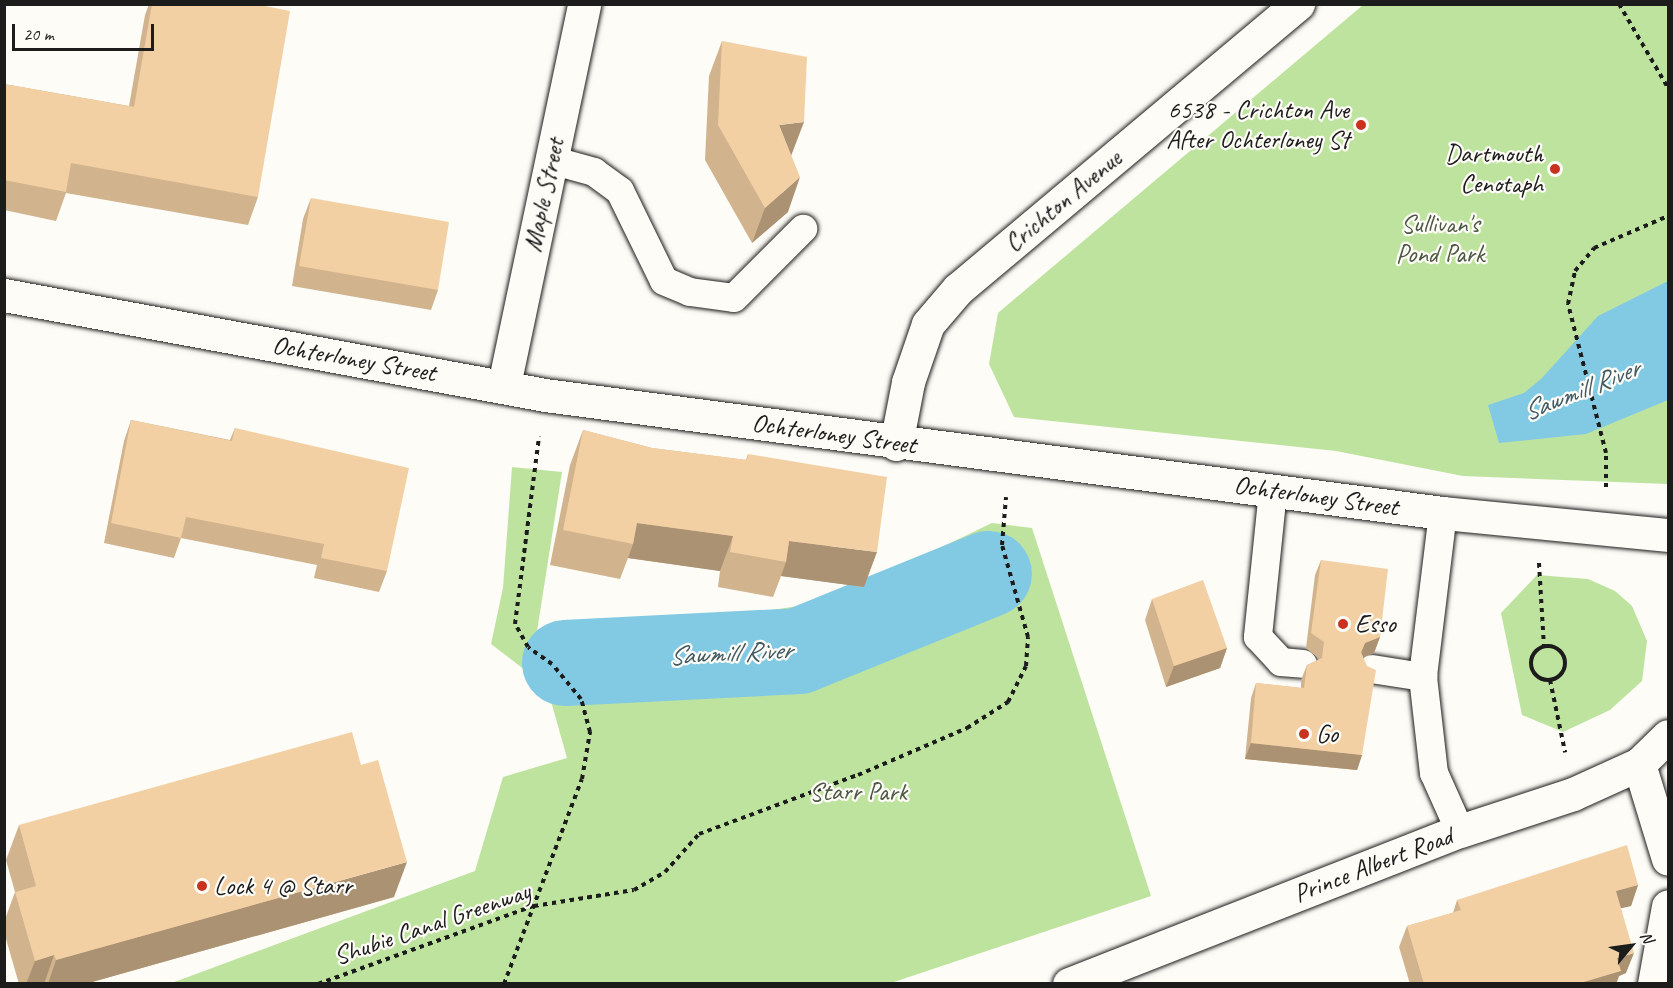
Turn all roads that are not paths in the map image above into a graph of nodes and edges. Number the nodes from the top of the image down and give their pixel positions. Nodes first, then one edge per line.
1 (584, 4) edge
2 (1298, 4) edge
3 (551, 160) junction
4 (803, 229) dead end
5 (4, 295) edge
6 (504, 385) junction
7 (896, 444) junction
8 (1273, 491) junction
9 (1443, 513) junction
10 (1668, 535) edge
11 (1303, 664) dead end
12 (1372, 669) edge
13 (1423, 677) junction
14 (1668, 736) edge
15 (1639, 765) junction
16 (1460, 831) junction
17 (1668, 859) edge
18 (1668, 906) edge
19 (1069, 984) edge
20 (1654, 984) edge

1 - 3 main road, Maple Street
2 - 7 main road, Crichton Avenue
3 - 4 lane
3 - 6 main road, Maple Street
5 - 6 main road, Ochterloney Street
6 - 7 main road, Ochterloney Street
7 - 8 main road, Ochterloney Street
8 - 9 main road, Ochterloney Street
8 - 11 lane
9 - 10 main road, Ochterloney Street
9 - 13 lane
12 - 13 lane
13 - 16 lane
14 - 15 main road, Prince Albert Road
15 - 16 main road, Prince Albert Road
15 - 17 main road
16 - 19 main road, Prince Albert Road
18 - 20 main road

